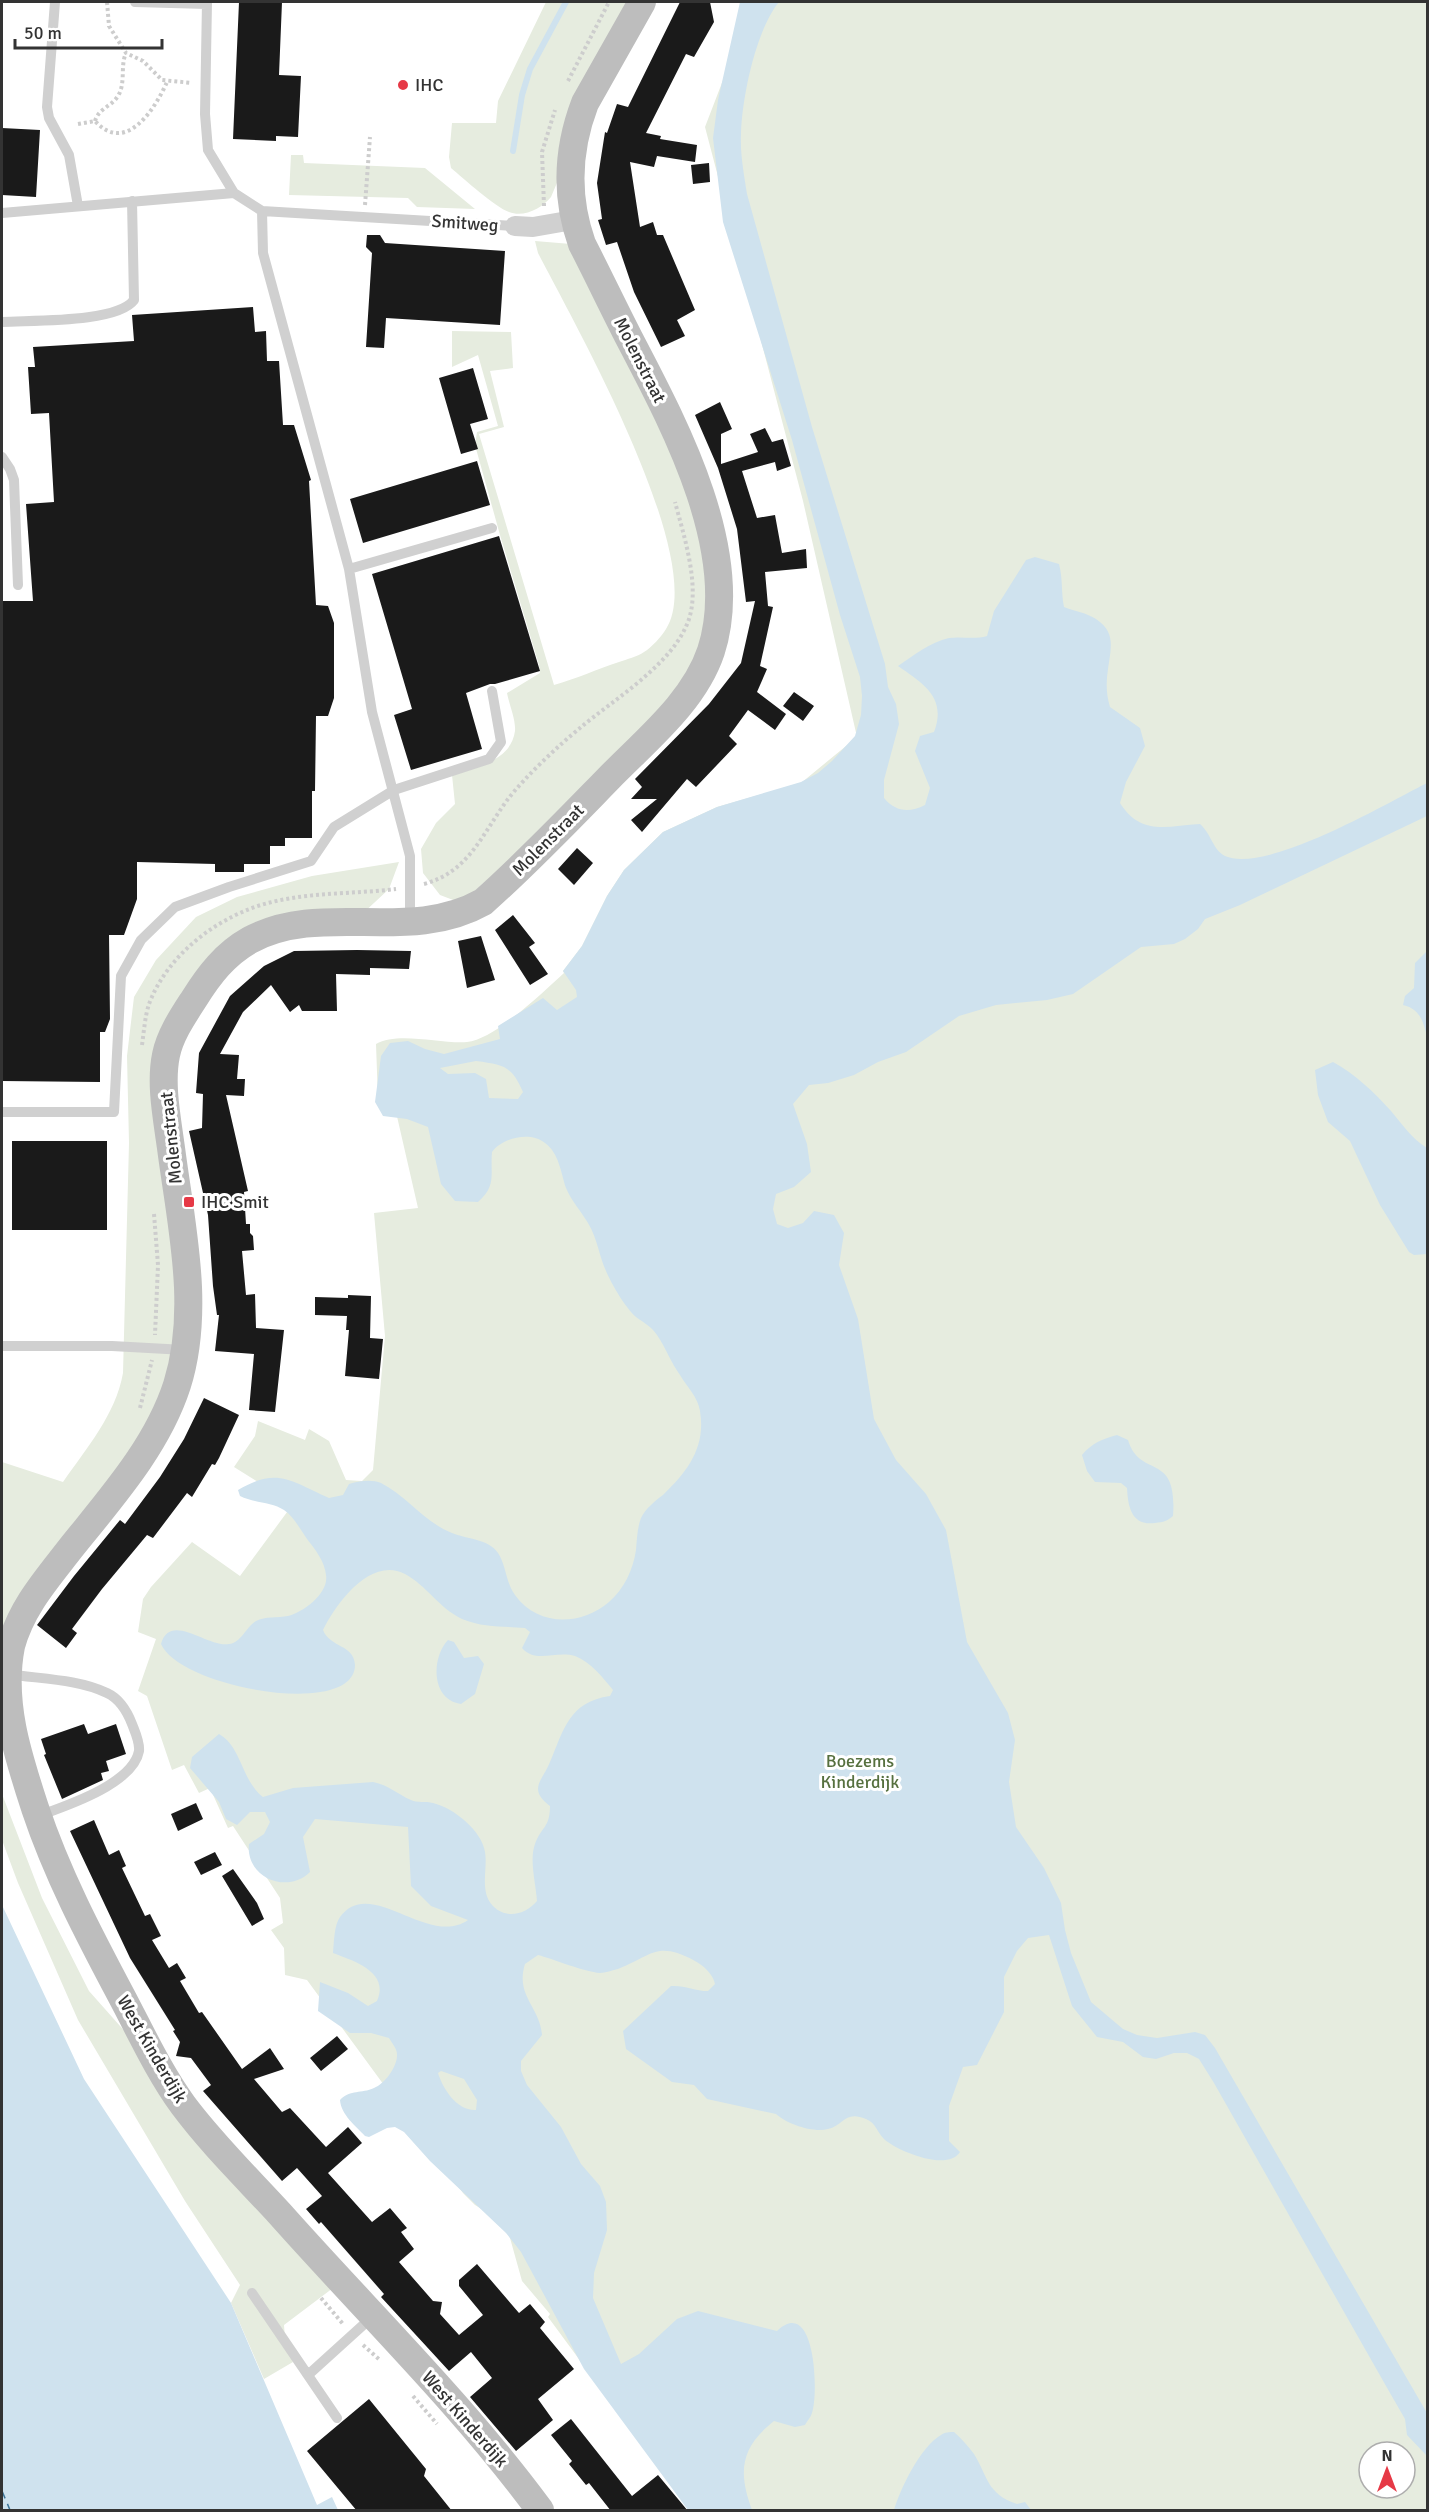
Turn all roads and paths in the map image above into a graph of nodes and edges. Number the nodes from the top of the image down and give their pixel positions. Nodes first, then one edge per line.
1 (55, 2) edge
2 (107, 2) edge
3 (135, 2) edge
4 (642, 2) edge
5 (207, 3) edge
6 (126, 53) junction
7 (167, 82) junction
8 (193, 83) dead end
9 (95, 121) junction
10 (78, 124) dead end
11 (370, 137) dead end
12 (365, 189) dead end
13 (234, 193) junction
14 (132, 201) junction
15 (78, 206) junction
16 (262, 211) junction
17 (2, 213) edge
18 (573, 220) junction
19 (515, 226) joint
20 (2, 322) edge
21 (2, 458) edge
22 (492, 528) dead end
23 (349, 568) junction
24 (18, 585) dead end
25 (492, 691) dead end
26 (394, 790) junction
27 (410, 922) junction
28 (2, 1112) edge
29 (2, 1346) edge
30 (186, 1350) junction
31 (104, 1506) joint
32 (6, 1674) junction
33 (38, 1816) junction
34 (252, 2293) dead end
35 (374, 2316) junction
36 (308, 2374) junction
37 (337, 2418) dead end
38 (540, 2511) edge

1 - 15 lane
2 - 6 path
3 - 5 lane
4 - 18 street, Molenstraat
5 - 13 lane
6 - 7 path
6 - 9 path
7 - 8 path
7 - 9 path
9 - 10 path
11 - 12 path
13 - 14 lane
13 - 16 lane
14 - 15 lane
14 - 20 lane
15 - 17 lane
16 - 19 lane, Smitweg
16 - 23 lane
18 - 19 street, Smitweg
18 - 27 street, Molenstraat
21 - 24 lane
22 - 23 lane
23 - 26 lane
25 - 26 lane
26 - 27 lane
26 - 28 lane
27 - 30 street, Molenstraat
29 - 30 lane
30 - 31 street, Molenstraat
31 - 32 street, West Kinderdijk
32 - 33 street, West Kinderdijk
32 - 33 lane
33 - 35 street, West Kinderdijk
34 - 36 lane
35 - 36 lane
35 - 38 street, West Kinderdijk
36 - 37 lane

